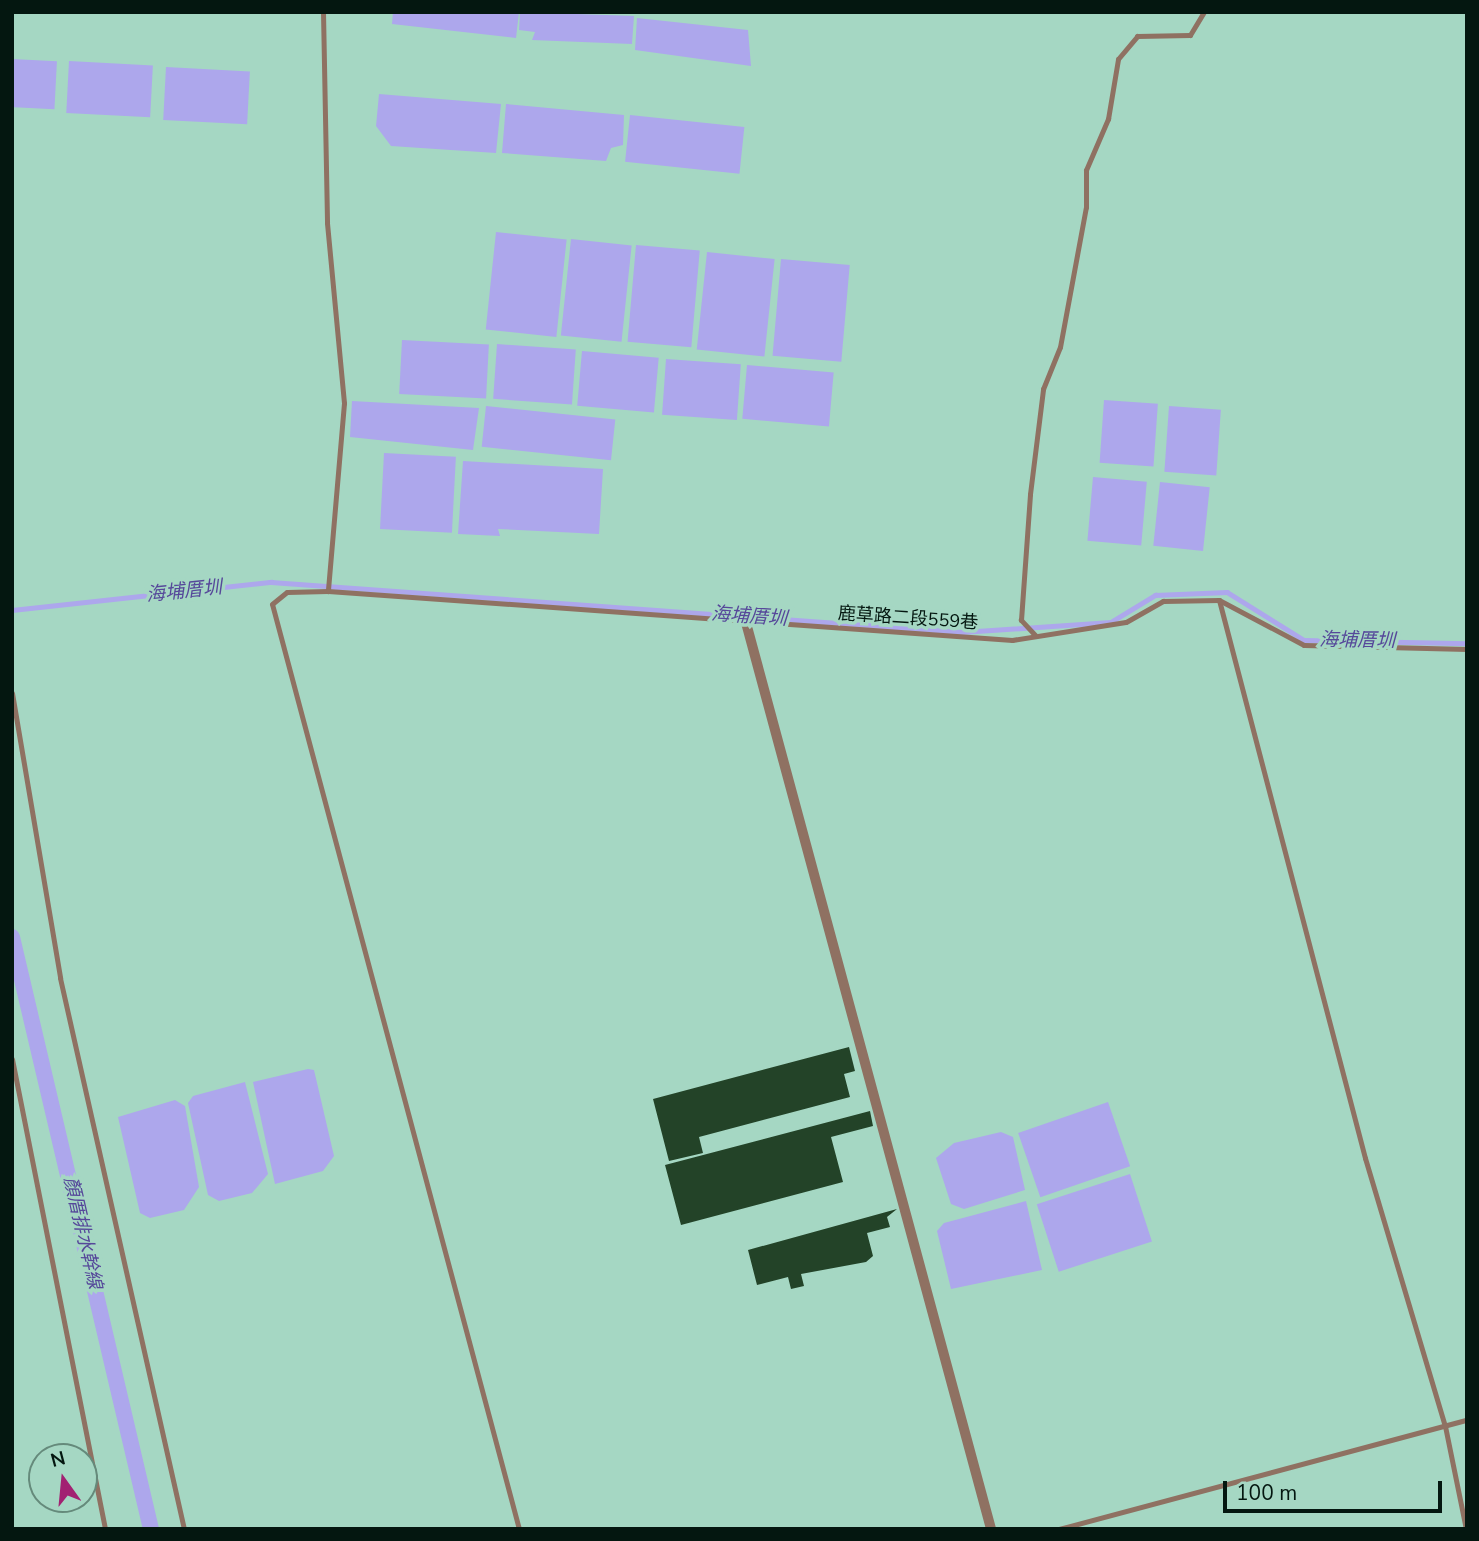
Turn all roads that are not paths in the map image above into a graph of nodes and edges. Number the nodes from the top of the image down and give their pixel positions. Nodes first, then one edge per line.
1 (323, 12) edge
2 (1204, 12) edge
3 (328, 591) junction
4 (1219, 600) junction
5 (745, 619) junction
6 (1035, 635) junction
7 (1467, 649) edge
8 (12, 693) edge
9 (12, 1059) edge
10 (1467, 1420) edge
11 (1444, 1426) junction
12 (105, 1529) edge
13 (184, 1529) edge
14 (519, 1529) edge
15 (991, 1529) edge
16 (1059, 1529) edge
17 (1466, 1529) edge

1 - 3 lane
2 - 6 lane
3 - 5 lane, 鹿草路二段559巷
3 - 14 lane, 鹿草路二段559巷
4 - 6 lane, 鹿草路二段559巷
4 - 7 lane, 鹿草路二段559巷
4 - 11 lane
5 - 6 lane, 鹿草路二段559巷
5 - 15 street
8 - 13 lane
9 - 12 lane
10 - 11 lane
11 - 16 lane
11 - 17 lane

